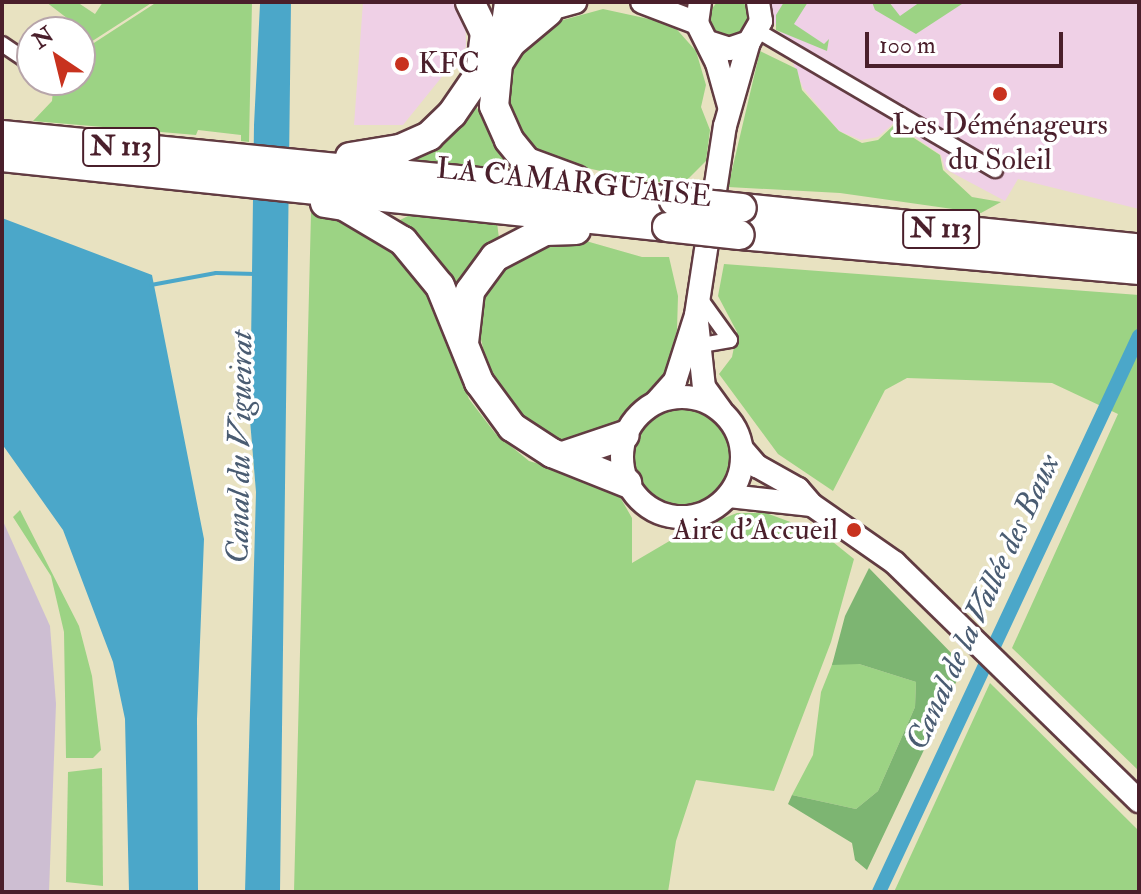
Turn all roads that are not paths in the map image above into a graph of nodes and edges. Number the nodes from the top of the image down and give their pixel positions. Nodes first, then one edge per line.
1 (470, 2) edge
2 (512, 2) edge
3 (575, 2) edge
4 (642, 2) edge
5 (548, 12) junction
6 (760, 20) edge
7 (702, 22) edge
8 (476, 82) junction
9 (729, 107) junction
10 (2, 135) edge
11 (2, 157) edge
12 (110, 157) junction
13 (995, 170) dead end
14 (240, 171) junction
15 (302, 177) junction
16 (671, 214) junction
17 (1137, 263) edge
18 (697, 306) junction
19 (464, 344) junction
20 (656, 402) junction
21 (721, 411) junction
22 (625, 435) junction
23 (742, 449) junction
24 (563, 456) junction
25 (627, 483) junction
26 (729, 496) junction
27 (812, 505) junction
28 (1139, 801) edge

1 - 8 highway
2 - 5 main road
2 - 8 highway
3 - 5 main road
4 - 7 main road
5 - 16 highway
6 - 7 main road
6 - 9 main road
6 - 13 street
7 - 9 main road
8 - 15 highway
9 - 18 main road
10 - 12 highway, N 113
11 - 12 highway, N 113
12 - 14 highway, N 113
14 - 15 highway
14 - 15 highway
15 - 16 highway, LA CAMARGUAISE / N 113
15 - 19 highway
16 - 17 highway, LA CAMARGUAISE / N 113, bridge
16 - 19 highway
18 - 20 main road
18 - 21 main road
19 - 24 highway
20 - 21 main road
20 - 22 main road
21 - 23 main road
22 - 24 highway
22 - 25 main road
23 - 26 main road
23 - 27 main road
24 - 25 highway
25 - 26 main road
26 - 27 main road
27 - 28 main road

